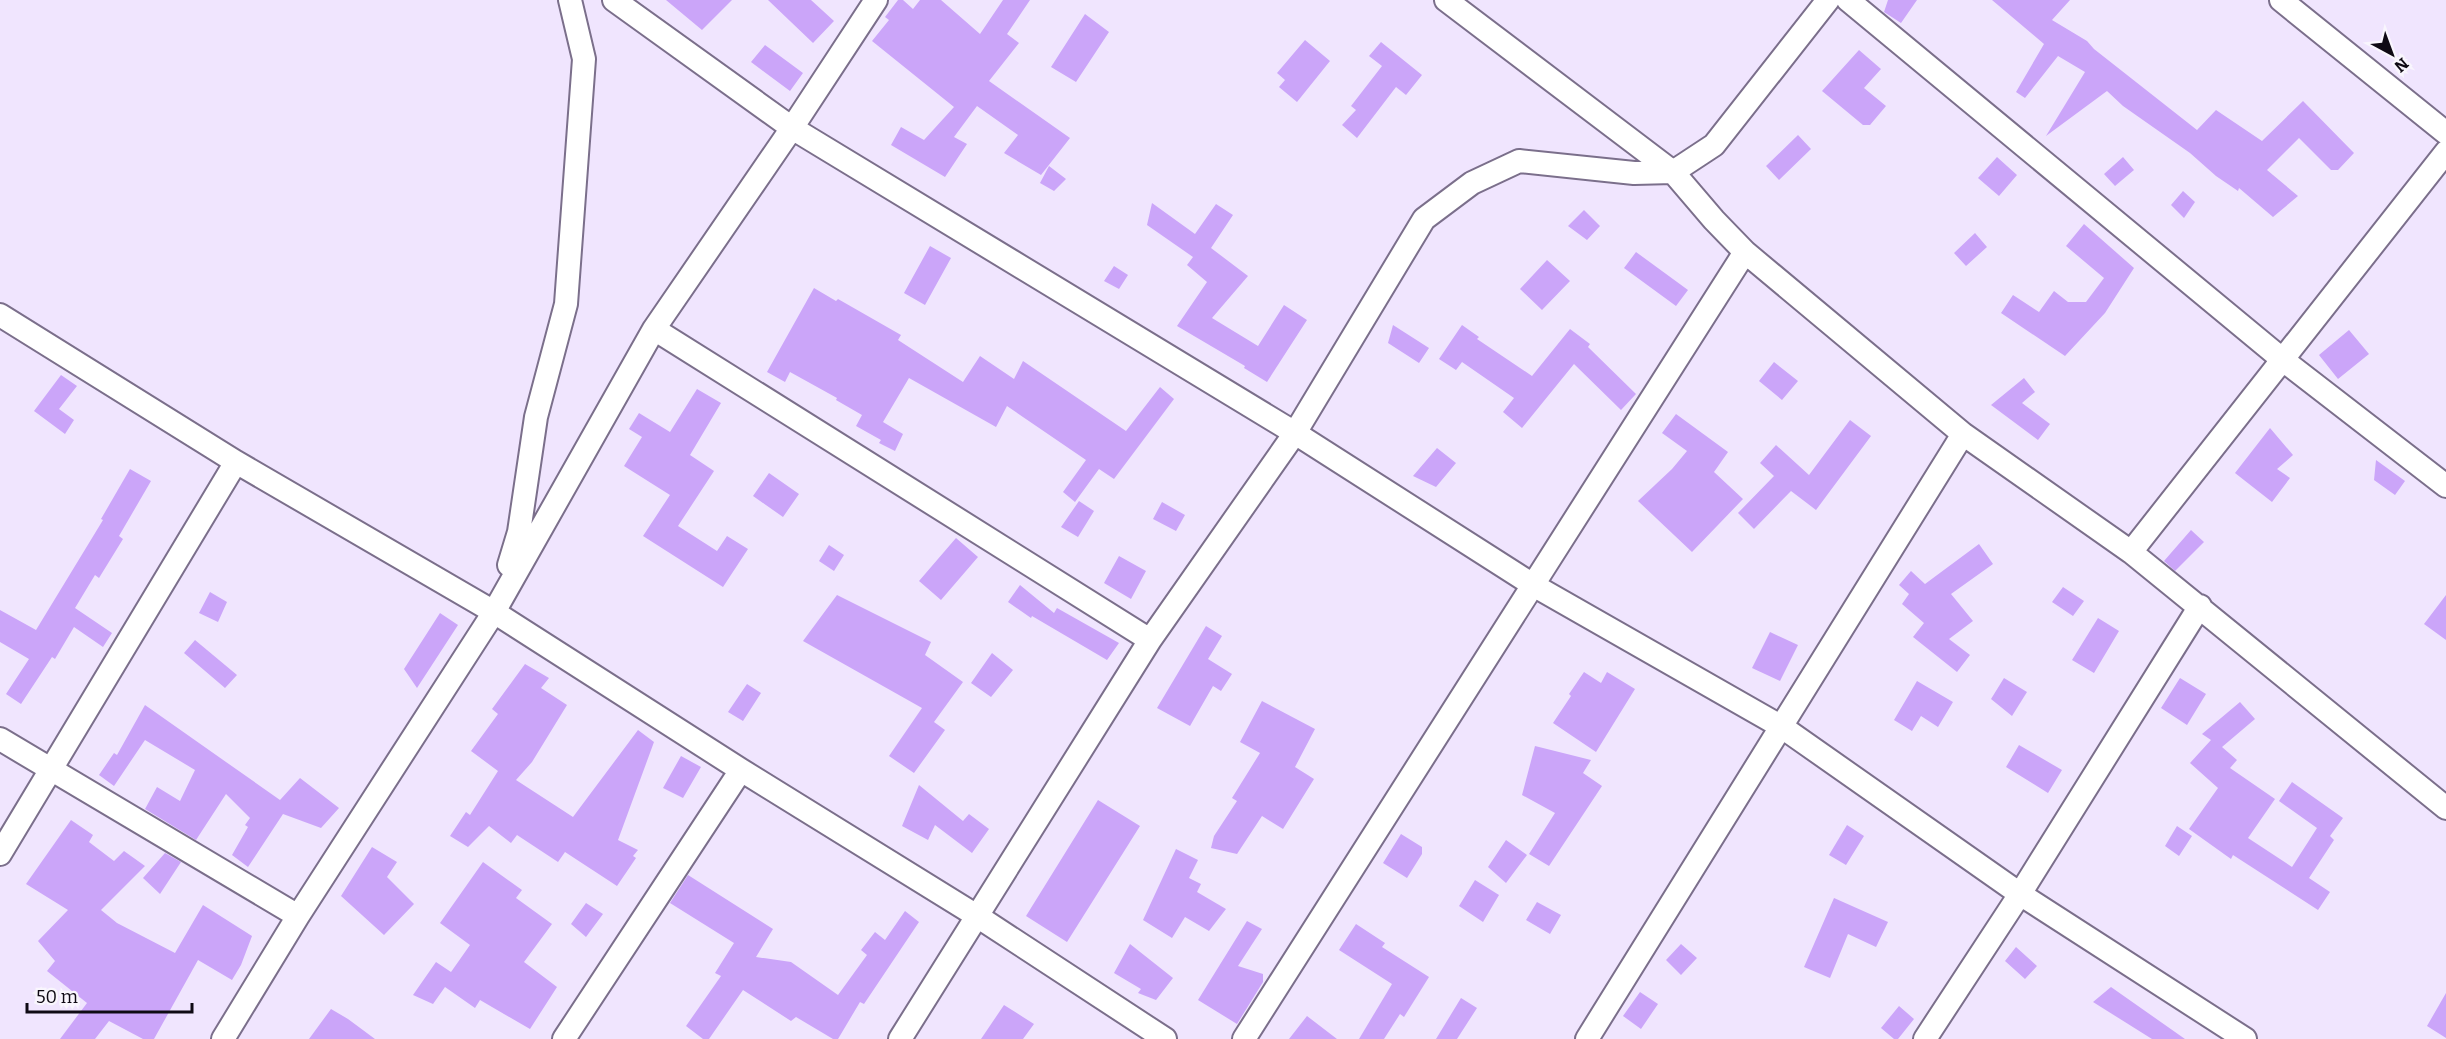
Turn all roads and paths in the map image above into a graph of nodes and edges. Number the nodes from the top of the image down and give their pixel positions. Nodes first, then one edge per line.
1 (570, 0) edge
2 (614, 0) edge
3 (876, 0) edge
4 (1446, 0) edge
5 (1828, 0) edge
6 (1848, 0) edge
7 (2281, 0) edge
8 (792, 128) junction
9 (2446, 133) edge
10 (2446, 152) edge
11 (1673, 172) junction
12 (1745, 252) junction
13 (0, 315) edge
14 (654, 329) junction
15 (2283, 360) junction
16 (1295, 433) junction
17 (1963, 434) junction
18 (236, 462) junction
19 (2446, 486) edge
20 (2131, 552) junction
21 (1533, 585) junction
22 (2200, 606) junction
23 (494, 612) junction
24 (1150, 640) junction
25 (1782, 727) junction
26 (0, 739) edge
27 (51, 769) junction
28 (741, 770) junction
29 (2446, 808) edge
30 (0, 854) edge
31 (2020, 894) junction
32 (298, 916) junction
33 (977, 916) junction
34 (224, 1039) edge
35 (564, 1039) edge
36 (900, 1039) edge
37 (1165, 1039) edge
38 (1244, 1039) edge
39 (1587, 1039) edge
40 (1925, 1039) edge
41 (2245, 1039) edge

1 - 23 street
2 - 8 street
3 - 8 street
4 - 11 street
5 - 11 street
6 - 15 street
7 - 9 street
8 - 14 street
8 - 16 street
10 - 15 street
11 - 12 street
11 - 16 street
12 - 17 street
12 - 21 street
13 - 18 street
14 - 23 street
14 - 24 street
15 - 19 street
15 - 20 street
16 - 21 street
16 - 24 street
17 - 20 street
17 - 25 street
18 - 23 street
18 - 27 street
20 - 22 street
21 - 25 street
21 - 38 street
22 - 29 street
22 - 31 street
23 - 28 street
23 - 32 street
24 - 33 street
25 - 31 street
25 - 39 street
26 - 27 street
27 - 30 street
27 - 32 street
28 - 33 street
28 - 35 street
31 - 40 street
31 - 41 street
32 - 34 street
33 - 36 street
33 - 37 street

